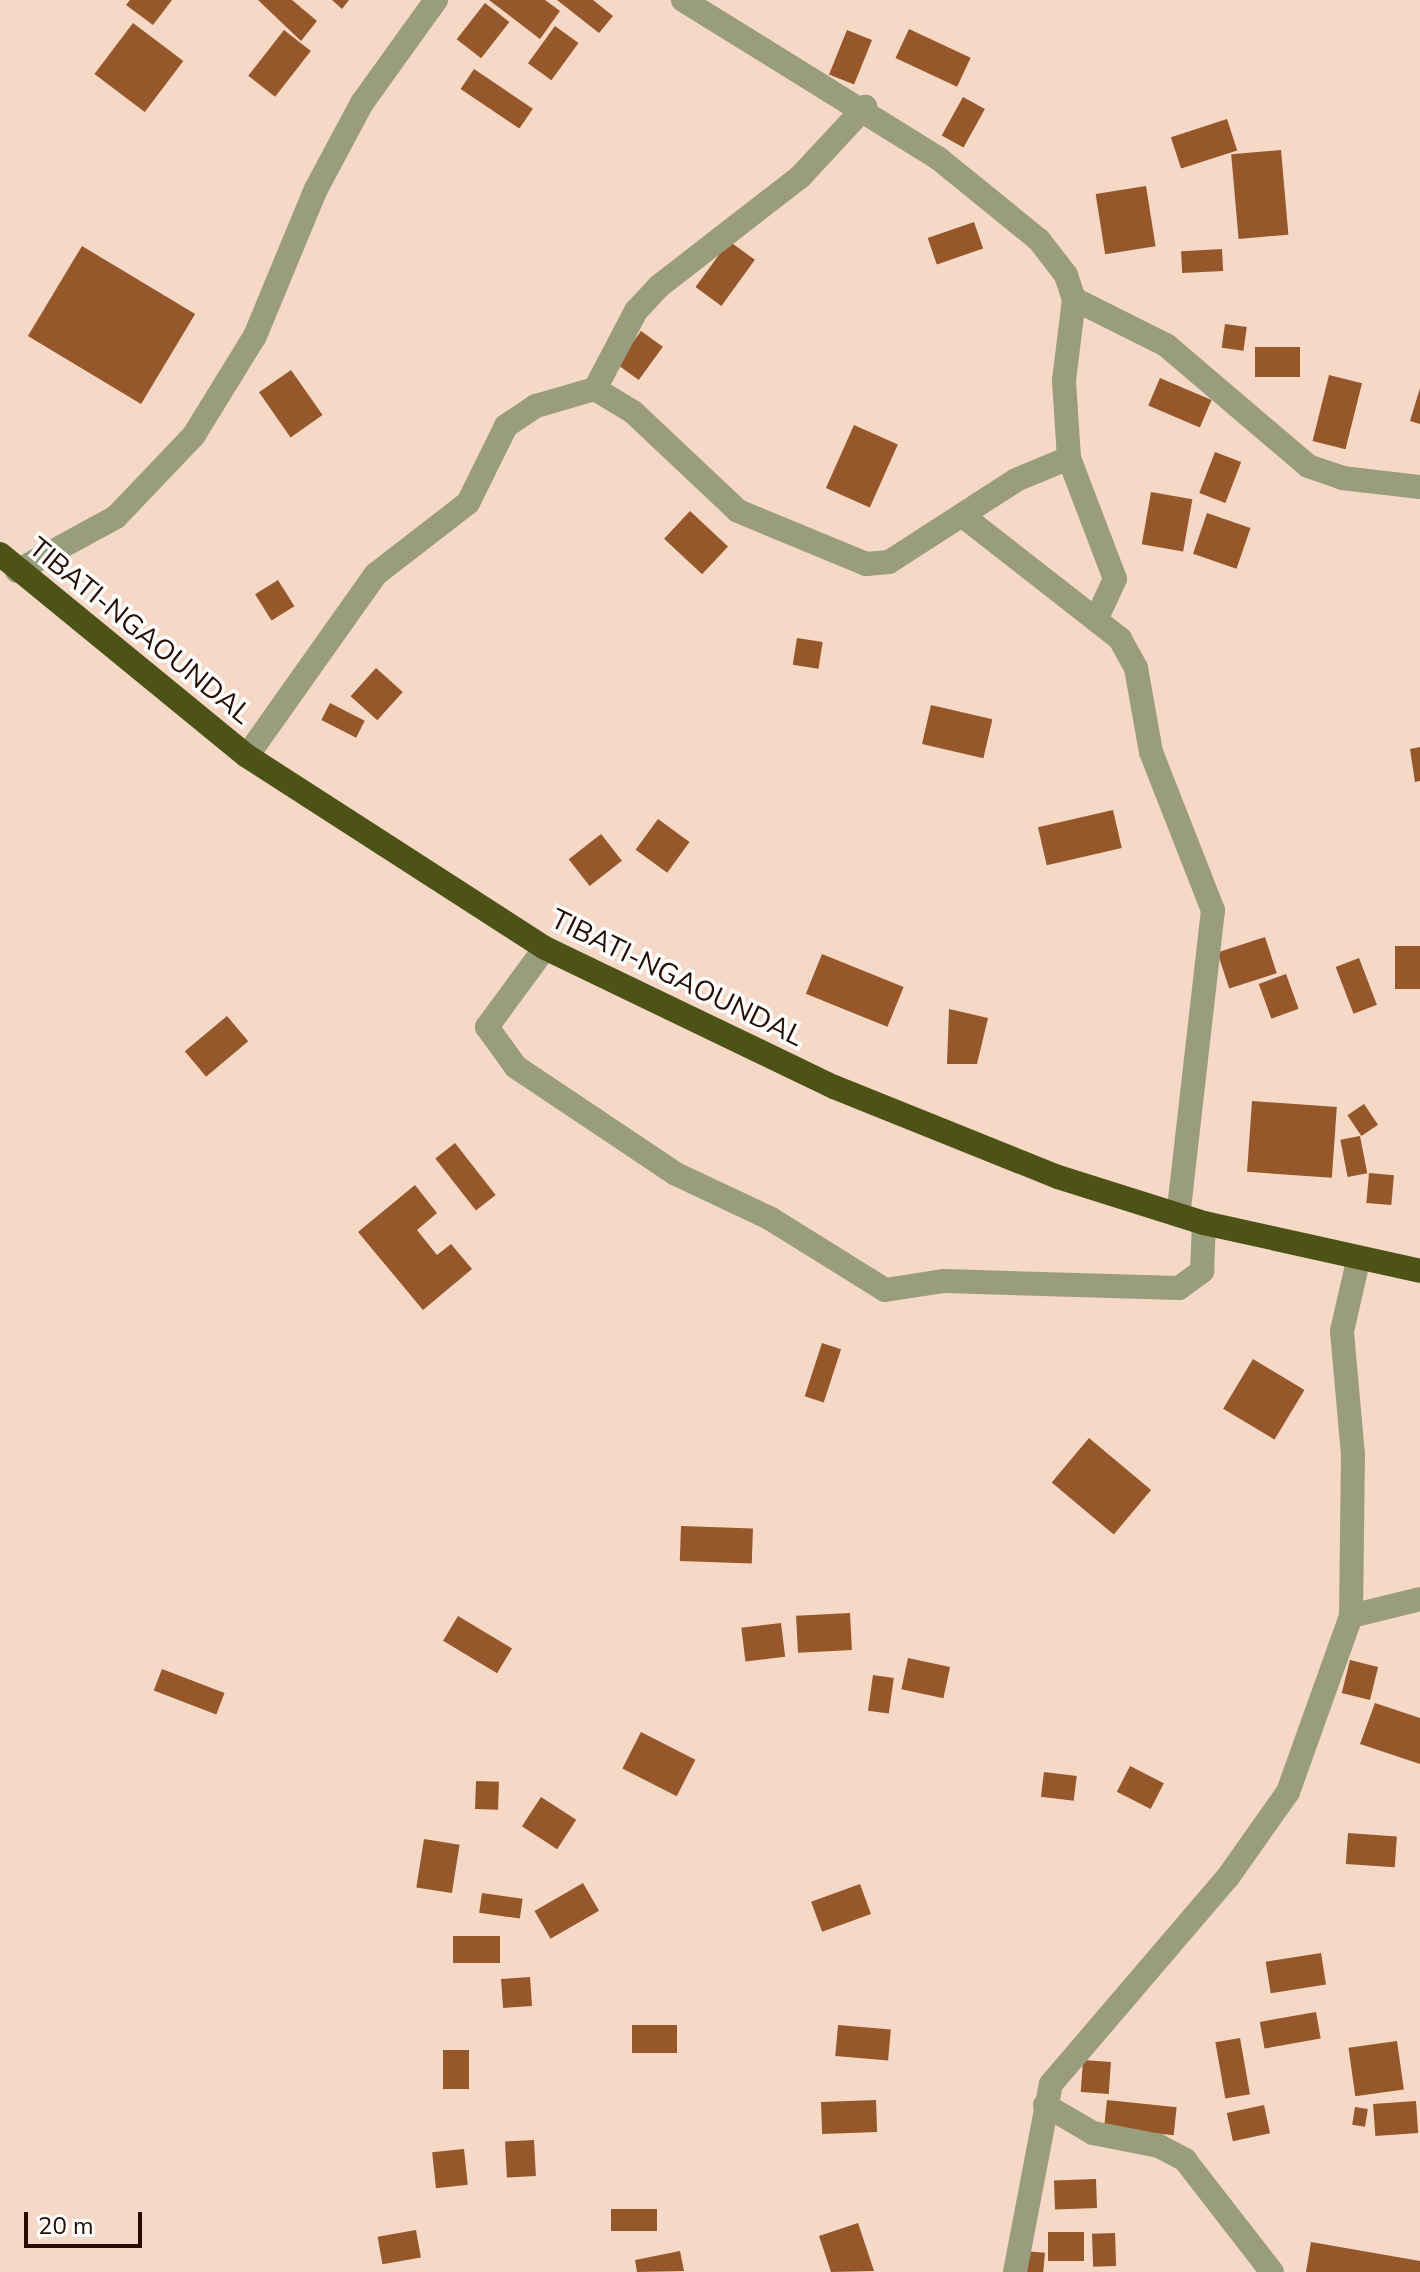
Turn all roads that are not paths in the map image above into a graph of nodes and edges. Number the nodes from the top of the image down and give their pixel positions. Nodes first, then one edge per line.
1 (436, 0) edge
2 (683, 0) edge
3 (865, 107) junction
4 (1074, 299) junction
5 (595, 389) junction
6 (1069, 458) junction
7 (1420, 487) edge
8 (963, 516) junction
9 (9, 562) edge
10 (1096, 620) junction
11 (247, 756) junction
12 (545, 948) junction
13 (1178, 1215) junction
14 (1204, 1223) junction
15 (1358, 1261) junction
16 (1420, 1271) edge
17 (1420, 1599) edge
18 (1351, 1616) junction
19 (1045, 2105) junction
20 (1015, 2272) edge
21 (1272, 2272) edge

1 - 9 street
2 - 3 street
3 - 4 street
3 - 5 street
4 - 6 street
4 - 7 street
5 - 8 street
5 - 11 street
6 - 8 street
6 - 10 street
8 - 10 street
9 - 11 highway, TIBATI-NGAOUNDAL
10 - 13 street
11 - 12 highway, TIBATI-NGAOUNDAL
12 - 13 highway, TIBATI-NGAOUNDAL
12 - 14 street
13 - 14 highway, TIBATI-NGAOUNDAL
14 - 15 highway, TIBATI-NGAOUNDAL
15 - 16 highway, TIBATI-NGAOUNDAL
15 - 18 street
17 - 18 street
18 - 19 street
19 - 20 street
19 - 21 street

